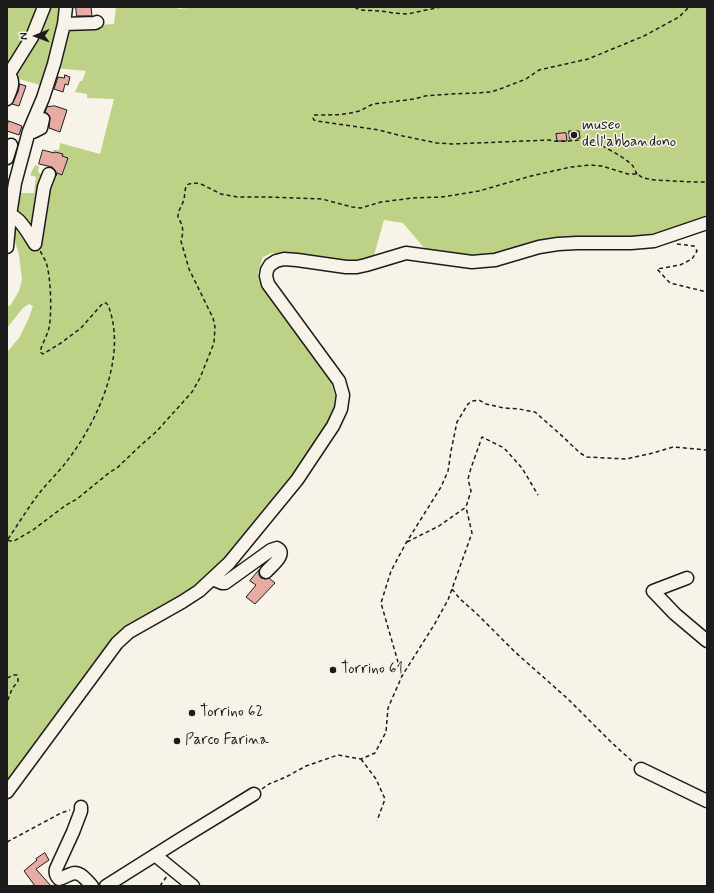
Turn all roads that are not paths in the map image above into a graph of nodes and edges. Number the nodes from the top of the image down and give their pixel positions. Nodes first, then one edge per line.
1 (44, 7) edge
2 (66, 7) edge
3 (97, 22) dead end
4 (64, 24) junction
5 (8, 76) edge
6 (7, 99) edge
7 (43, 119) dead end
8 (29, 131) junction
9 (11, 145) dead end
10 (24, 149) junction
11 (7, 158) edge
12 (49, 174) dead end
13 (7, 176) edge
14 (10, 215) junction
15 (707, 224) edge
16 (7, 247) edge
17 (266, 572) dead end
18 (687, 578) dead end
19 (212, 580) junction
20 (707, 642) edge
21 (642, 769) road end
22 (7, 792) edge
23 (254, 794) road end
24 (707, 801) edge
25 (81, 807) road end
26 (155, 855) junction
27 (92, 886) edge
28 (106, 886) edge
29 (193, 886) edge

1 - 5 street
2 - 4 street
3 - 4 street
4 - 8 street
5 - 6 street
7 - 8 street
8 - 10 street
9 - 11 street
10 - 13 street
10 - 14 street
12 - 14 street
14 - 16 street
15 - 19 street
17 - 19 street
18 - 20 street
19 - 22 street
21 - 24 street
23 - 26 street
25 - 27 street
26 - 28 street
26 - 29 street

